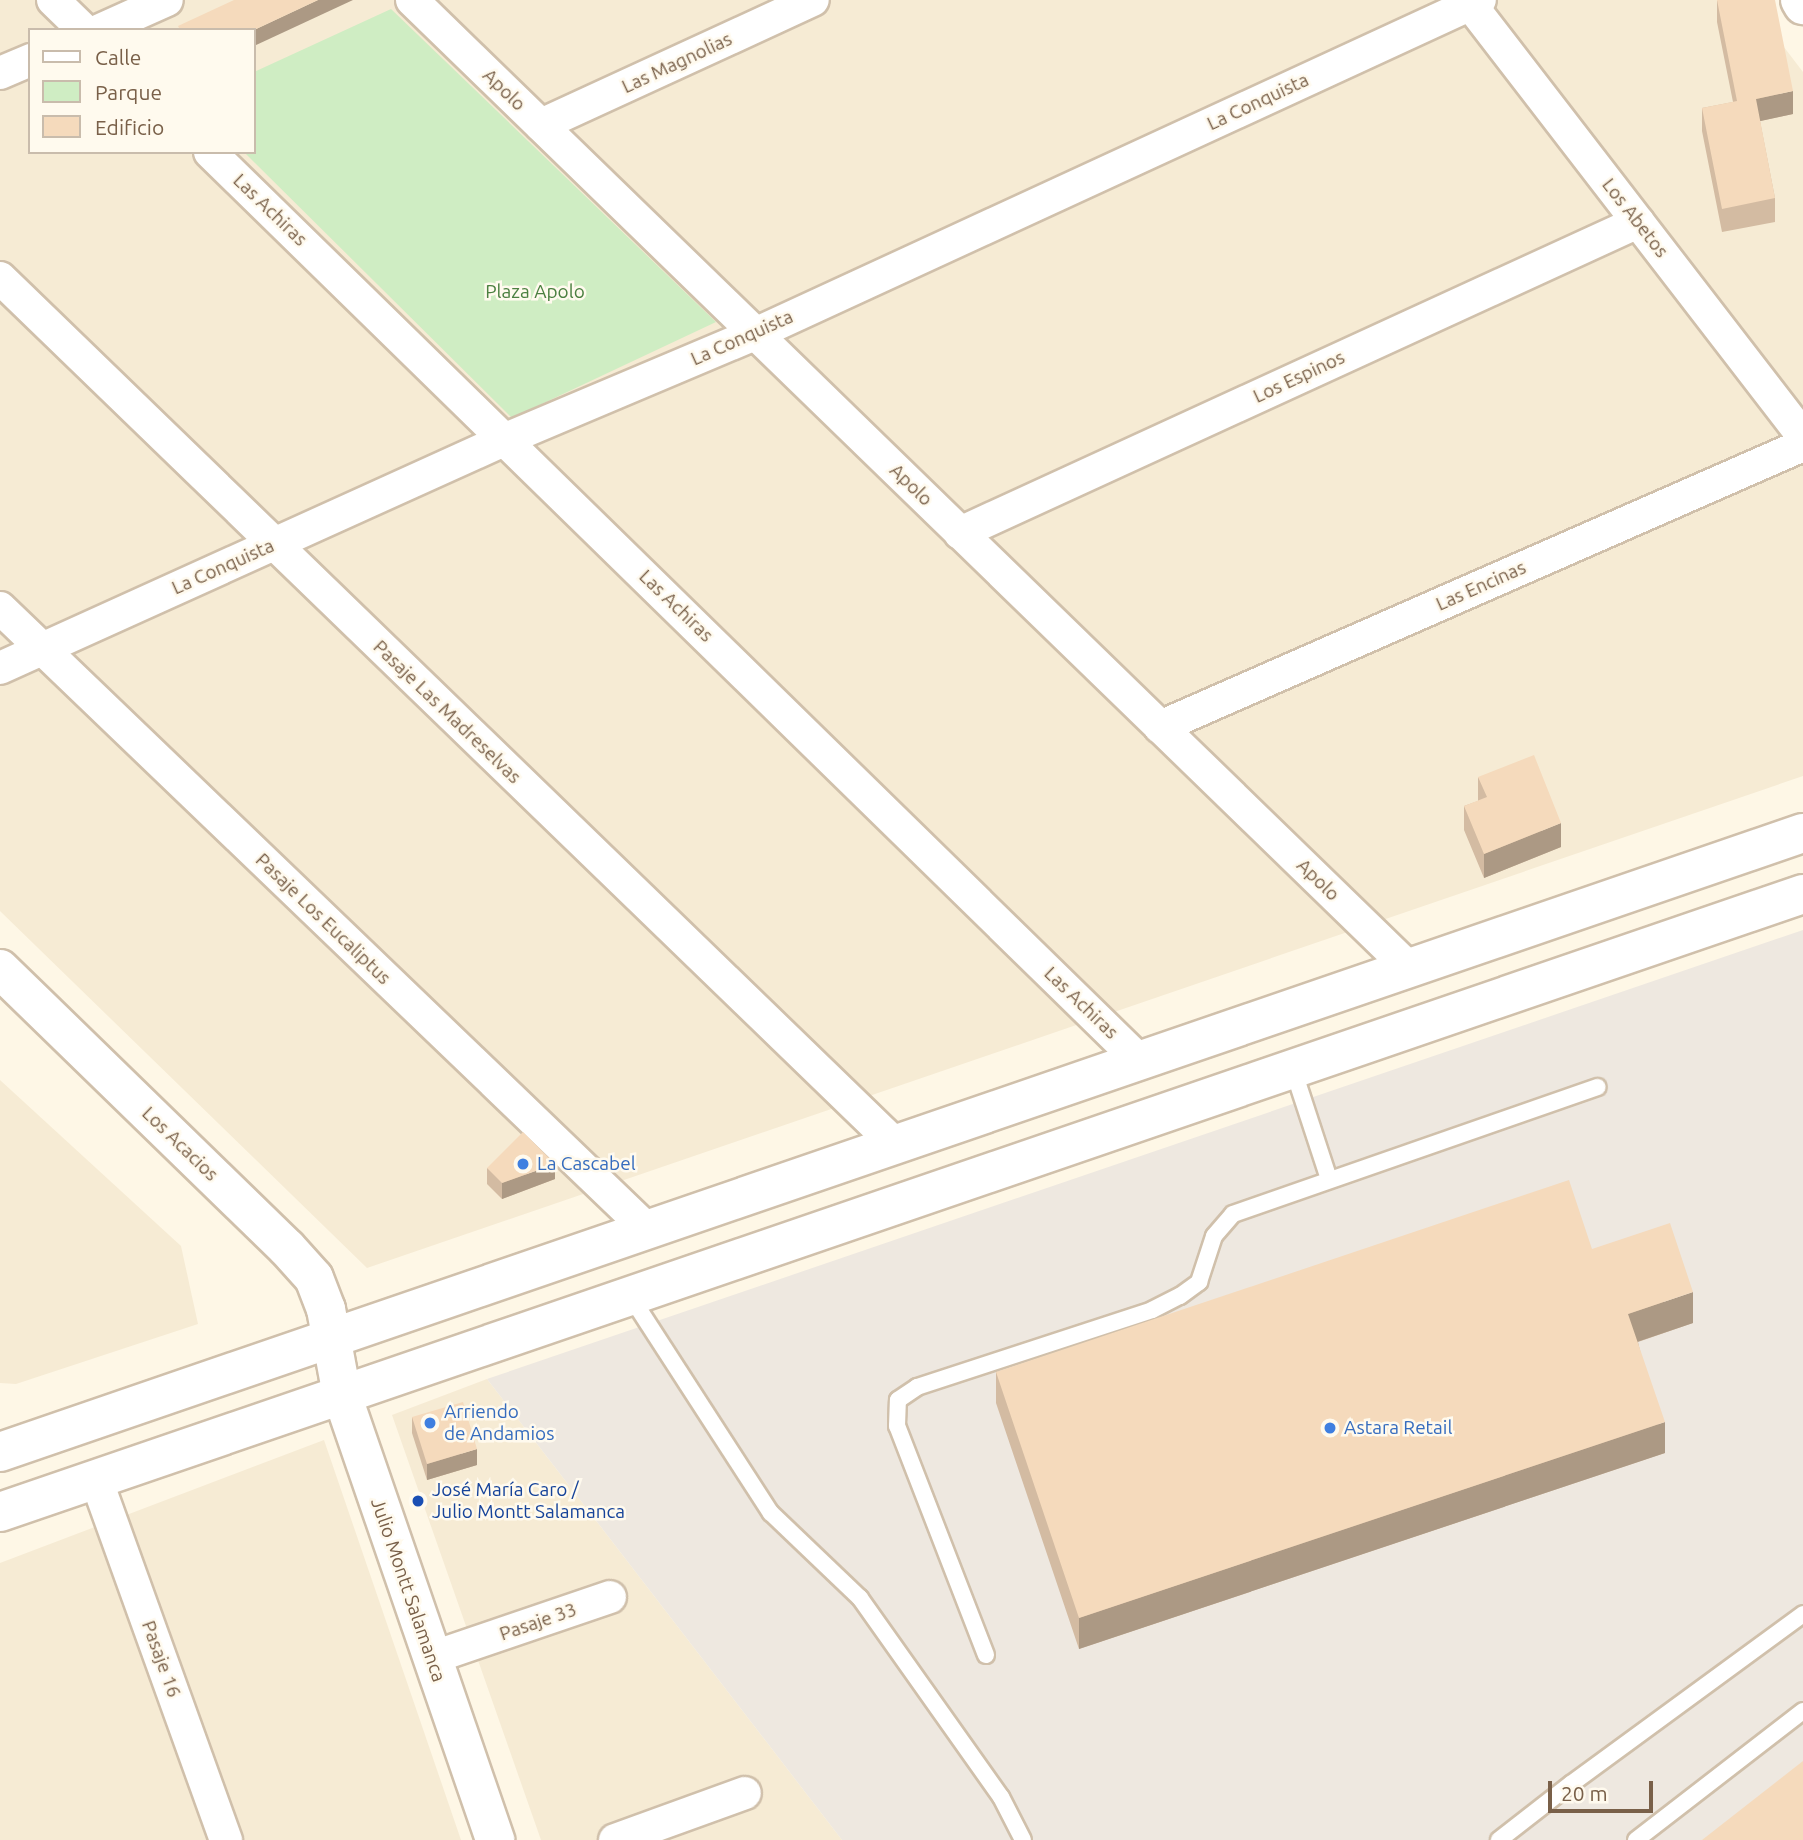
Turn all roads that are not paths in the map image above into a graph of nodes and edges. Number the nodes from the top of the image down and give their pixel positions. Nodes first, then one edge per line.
1 (53, 0) edge
2 (167, 0) edge
3 (412, 0) edge
4 (813, 0) edge
5 (1800, 0) edge
6 (1473, 2) edge
7 (1803, 5) edge
8 (82, 28) edge
9 (104, 28) edge
10 (28, 61) edge
11 (0, 73) edge
12 (541, 125) junction
13 (212, 154) edge
14 (1638, 222) junction
15 (0, 278) edge
16 (755, 334) junction
17 (1803, 436) edge
18 (506, 439) junction
19 (1803, 445) edge
20 (960, 533) junction
21 (273, 544) junction
22 (0, 608) edge
23 (42, 649) junction
24 (0, 668) edge
25 (1160, 727) junction
26 (1803, 833) edge
27 (1803, 894) edge
28 (1592, 906) junction
29 (1612, 958) junction
30 (0, 969) edge
31 (1410, 969) junction
32 (1140, 1061) junction
33 (1293, 1069) junction
34 (1597, 1087) dead end
35 (896, 1145) junction
36 (1329, 1179) junction
37 (647, 1229) junction
38 (630, 1296) junction
39 (331, 1337) junction
40 (342, 1395) junction
41 (9, 1443) edge
42 (96, 1479) junction
43 (0, 1512) edge
44 (610, 1597) dead end
45 (1803, 1614) edge
46 (986, 1655) dead end
47 (431, 1658) junction
48 (1803, 1711) edge
49 (745, 1793) dead end
50 (226, 1840) edge
51 (495, 1840) edge
52 (615, 1840) edge
53 (1023, 1840) edge
54 (1499, 1840) edge
55 (1636, 1840) edge

1 - 8 street
2 - 9 street
3 - 12 street, Apolo
4 - 12 street, Las Magnolias
5 - 7 main road
6 - 14 street, Los Abetos
6 - 16 street, La Conquista
10 - 11 street
12 - 16 street, Apolo
13 - 18 street, Las Achiras
14 - 17 street, Los Abetos
14 - 20 street, Los Espinos
15 - 21 street, Pasaje Las Madreselvas
16 - 18 street, La Conquista
16 - 20 street, Apolo
18 - 21 street, La Conquista
18 - 32 street, Las Achiras
19 - 25 street, Las Encinas
20 - 25 street, Apolo
21 - 23 street, La Conquista
21 - 35 street, Pasaje Las Madreselvas
22 - 23 street, Pasaje Los Eucaliptus
23 - 24 street, La Conquista
23 - 37 street, Pasaje Los Eucaliptus
25 - 31 street, Apolo
26 - 28 main road
27 - 29 main road
28 - 29 main road
28 - 31 main road
29 - 33 main road
30 - 39 main road, Los Acacios
31 - 32 main road
32 - 35 main road
33 - 36 lane
33 - 38 main road
34 - 36 lane
35 - 37 main road
36 - 46 lane
37 - 39 main road
38 - 40 main road
38 - 53 lane
39 - 40 main road, Julio Montt Salamanca
39 - 41 main road
40 - 42 main road
40 - 47 main road, Julio Montt Salamanca
42 - 43 main road
42 - 50 street, Pasaje 16
44 - 47 street, Pasaje 33
45 - 54 lane
47 - 51 main road, Julio Montt Salamanca
48 - 55 lane
49 - 52 street

